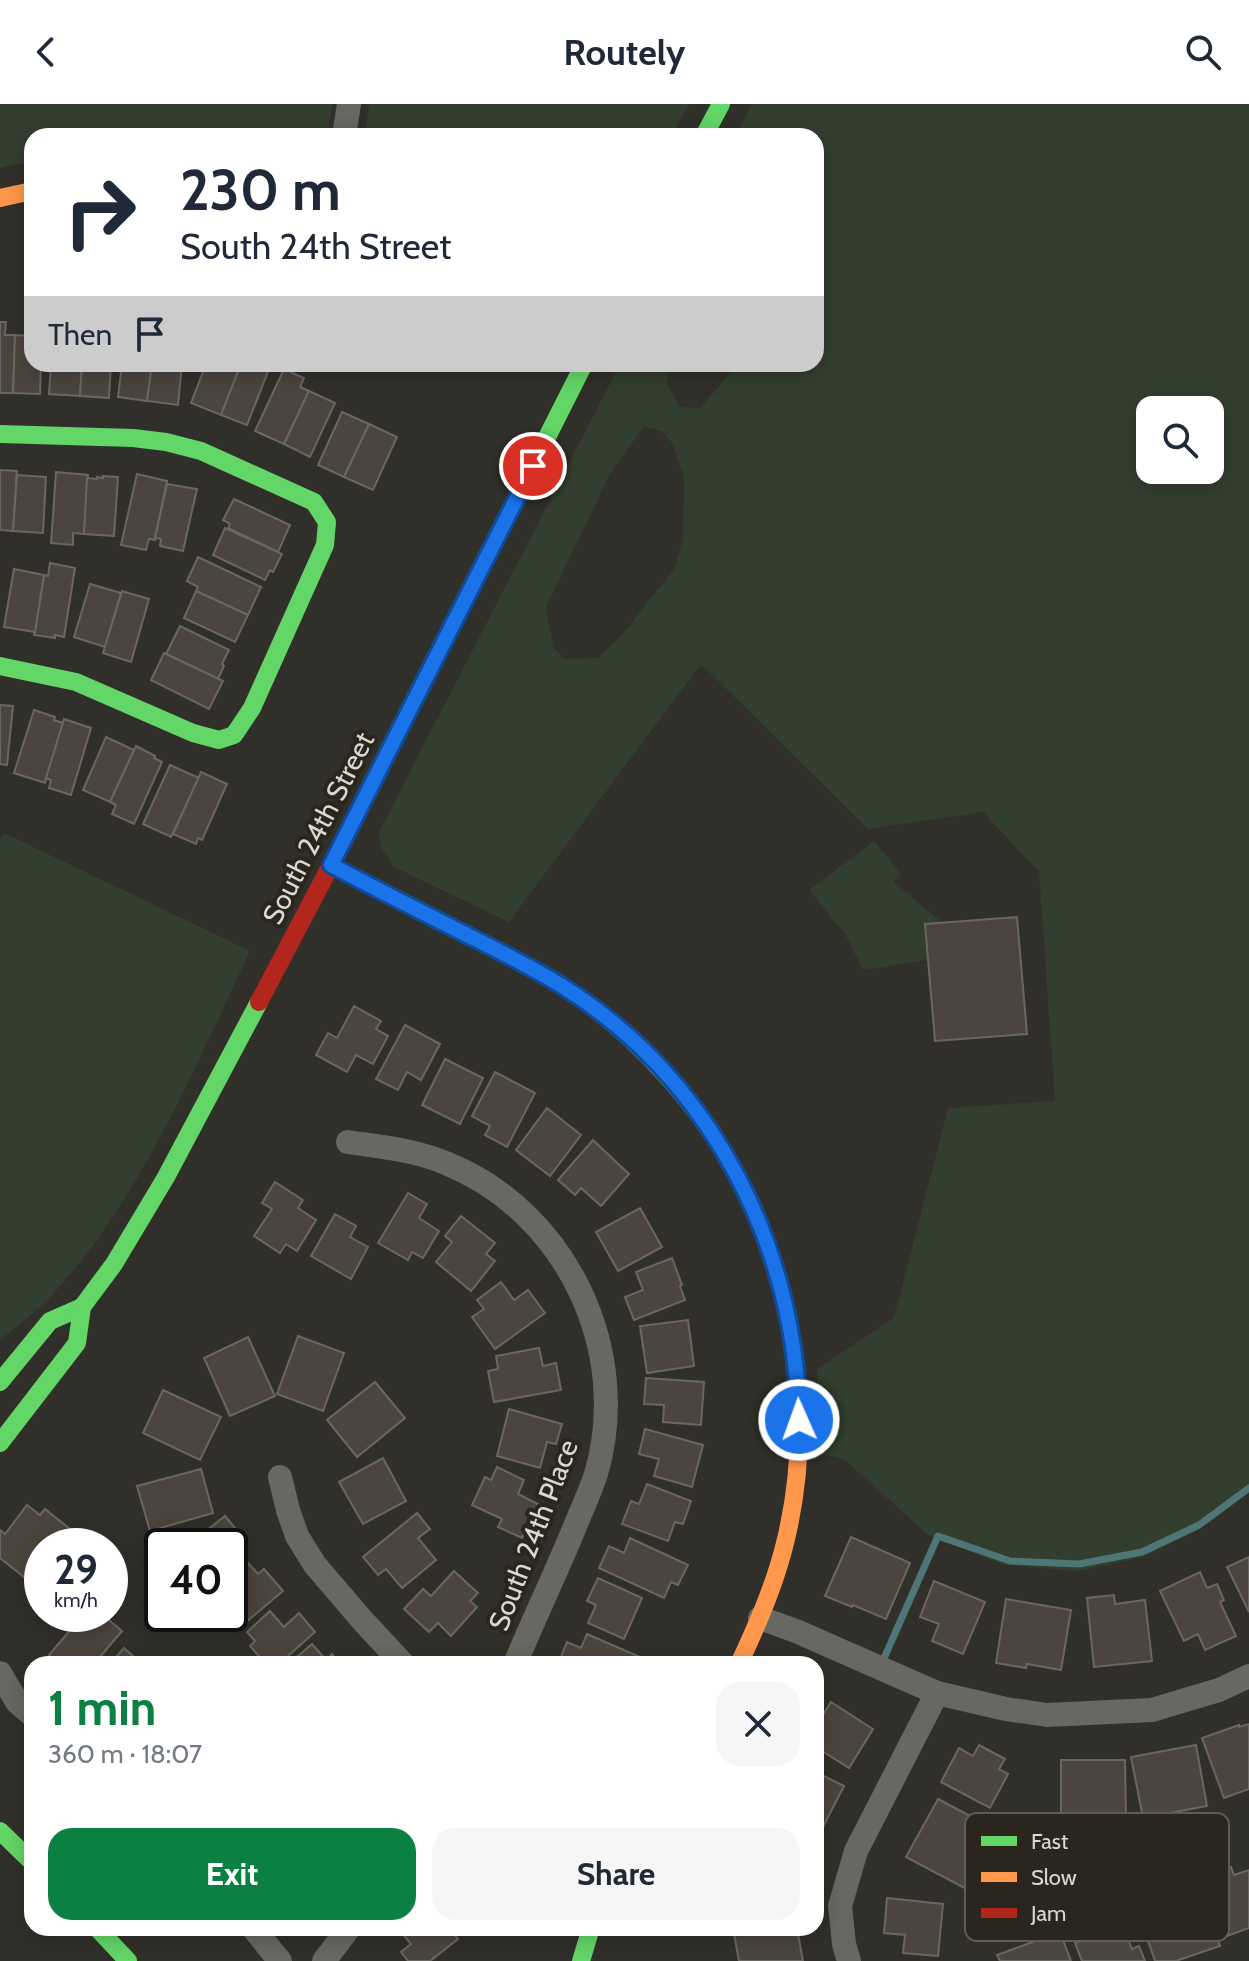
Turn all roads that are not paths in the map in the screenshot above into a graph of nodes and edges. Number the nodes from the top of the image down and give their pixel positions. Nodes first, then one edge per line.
1 (349, 104) edge
2 (721, 104) edge
3 (345, 128) edge
4 (708, 128) edge
5 (24, 193) edge
6 (0, 198) edge
7 (580, 372) edge
8 (0, 434) edge
9 (0, 666) edge
10 (331, 865) junction
11 (348, 1142) dead end
12 (82, 1307) junction
13 (0, 1382) edge
14 (0, 1443) edge
15 (280, 1477) dead end
16 (760, 1618) junction
17 (396, 1656) edge
18 (518, 1656) edge
19 (743, 1656) edge
20 (0, 1673) edge
21 (1249, 1676) edge
22 (937, 1693) junction
23 (24, 1708) edge
24 (0, 1831) edge
25 (24, 1854) edge
26 (105, 1936) edge
27 (260, 1936) edge
28 (343, 1936) edge
29 (589, 1936) edge
30 (128, 1961) edge
31 (280, 1961) edge
32 (324, 1961) edge
33 (581, 1961) edge
34 (849, 1961) edge

1 - 3 street
2 - 4 main road
5 - 6 main road
7 - 10 main road, South 24th Street
8 - 9 main road
10 - 12 main road, South 24th Street
10 - 16 main road
11 - 18 street, South 24th Place
12 - 13 main road, South 24th Street
12 - 14 main road, South 24th Street
15 - 17 street
16 - 19 main road
16 - 22 street
20 - 23 street
21 - 22 street
22 - 34 street
24 - 25 main road
26 - 30 main road
27 - 31 street
28 - 32 street
29 - 33 main road

